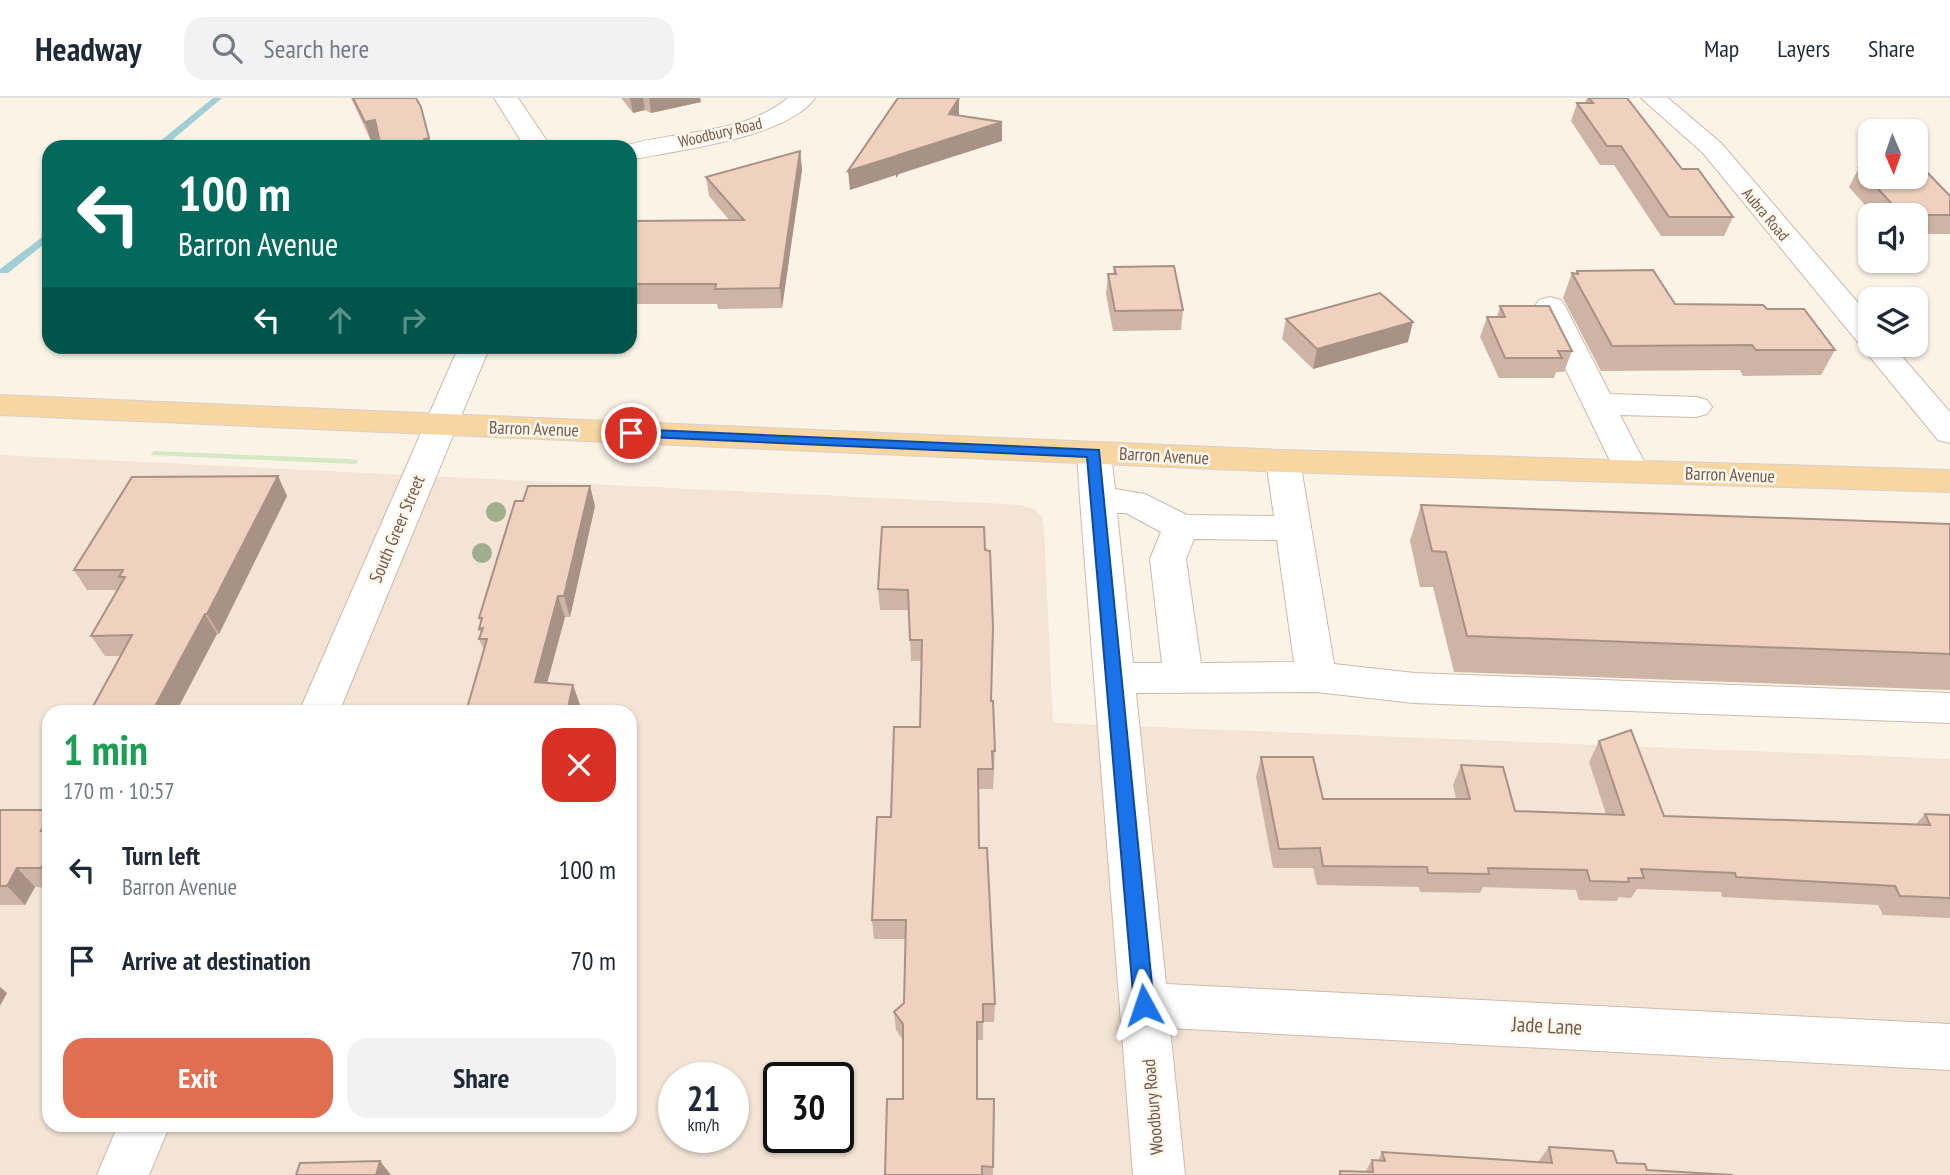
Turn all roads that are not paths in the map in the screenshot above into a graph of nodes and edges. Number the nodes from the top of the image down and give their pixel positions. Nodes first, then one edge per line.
1 (506, 98) edge
2 (803, 98) edge
3 (1653, 98) edge
4 (533, 140) edge
5 (637, 150) edge
6 (1550, 306) edge
7 (1858, 322) edge
8 (472, 354) edge
9 (1886, 357) edge
10 (1598, 404) junction
11 (0, 405) edge
12 (1696, 407) dead end
13 (441, 425) junction
14 (1950, 433) edge
15 (1094, 453) junction
16 (1283, 461) junction
17 (1632, 471) junction
18 (1950, 481) edge
19 (1097, 499) junction
20 (1181, 527) junction
21 (1294, 528) junction
22 (1316, 677) junction
23 (1114, 678) junction
24 (1183, 678) junction
25 (322, 705) edge
26 (1950, 708) edge
27 (1144, 1005) junction
28 (1950, 1048) edge
29 (141, 1132) edge
30 (124, 1175) edge
31 (1159, 1175) edge

1 - 4 street
2 - 5 street, Woodbury Road
3 - 7 street, Aubra Road
6 - 10 street
8 - 13 street, South Greer Street
9 - 14 street
10 - 12 street
10 - 17 street
11 - 13 main road, Barron Avenue
13 - 15 main road, Barron Avenue
13 - 25 street, South Greer Street
15 - 16 main road, Barron Avenue
15 - 19 street, Woodbury Road
16 - 17 main road, Barron Avenue
16 - 21 street
17 - 18 main road, Barron Avenue
19 - 20 street
19 - 23 street, Woodbury Road
20 - 21 street
20 - 24 street
21 - 22 street
22 - 24 street
22 - 26 street
23 - 24 street
23 - 27 street, Woodbury Road
27 - 28 street, Jade Lane
27 - 31 street, Woodbury Road
29 - 30 street

